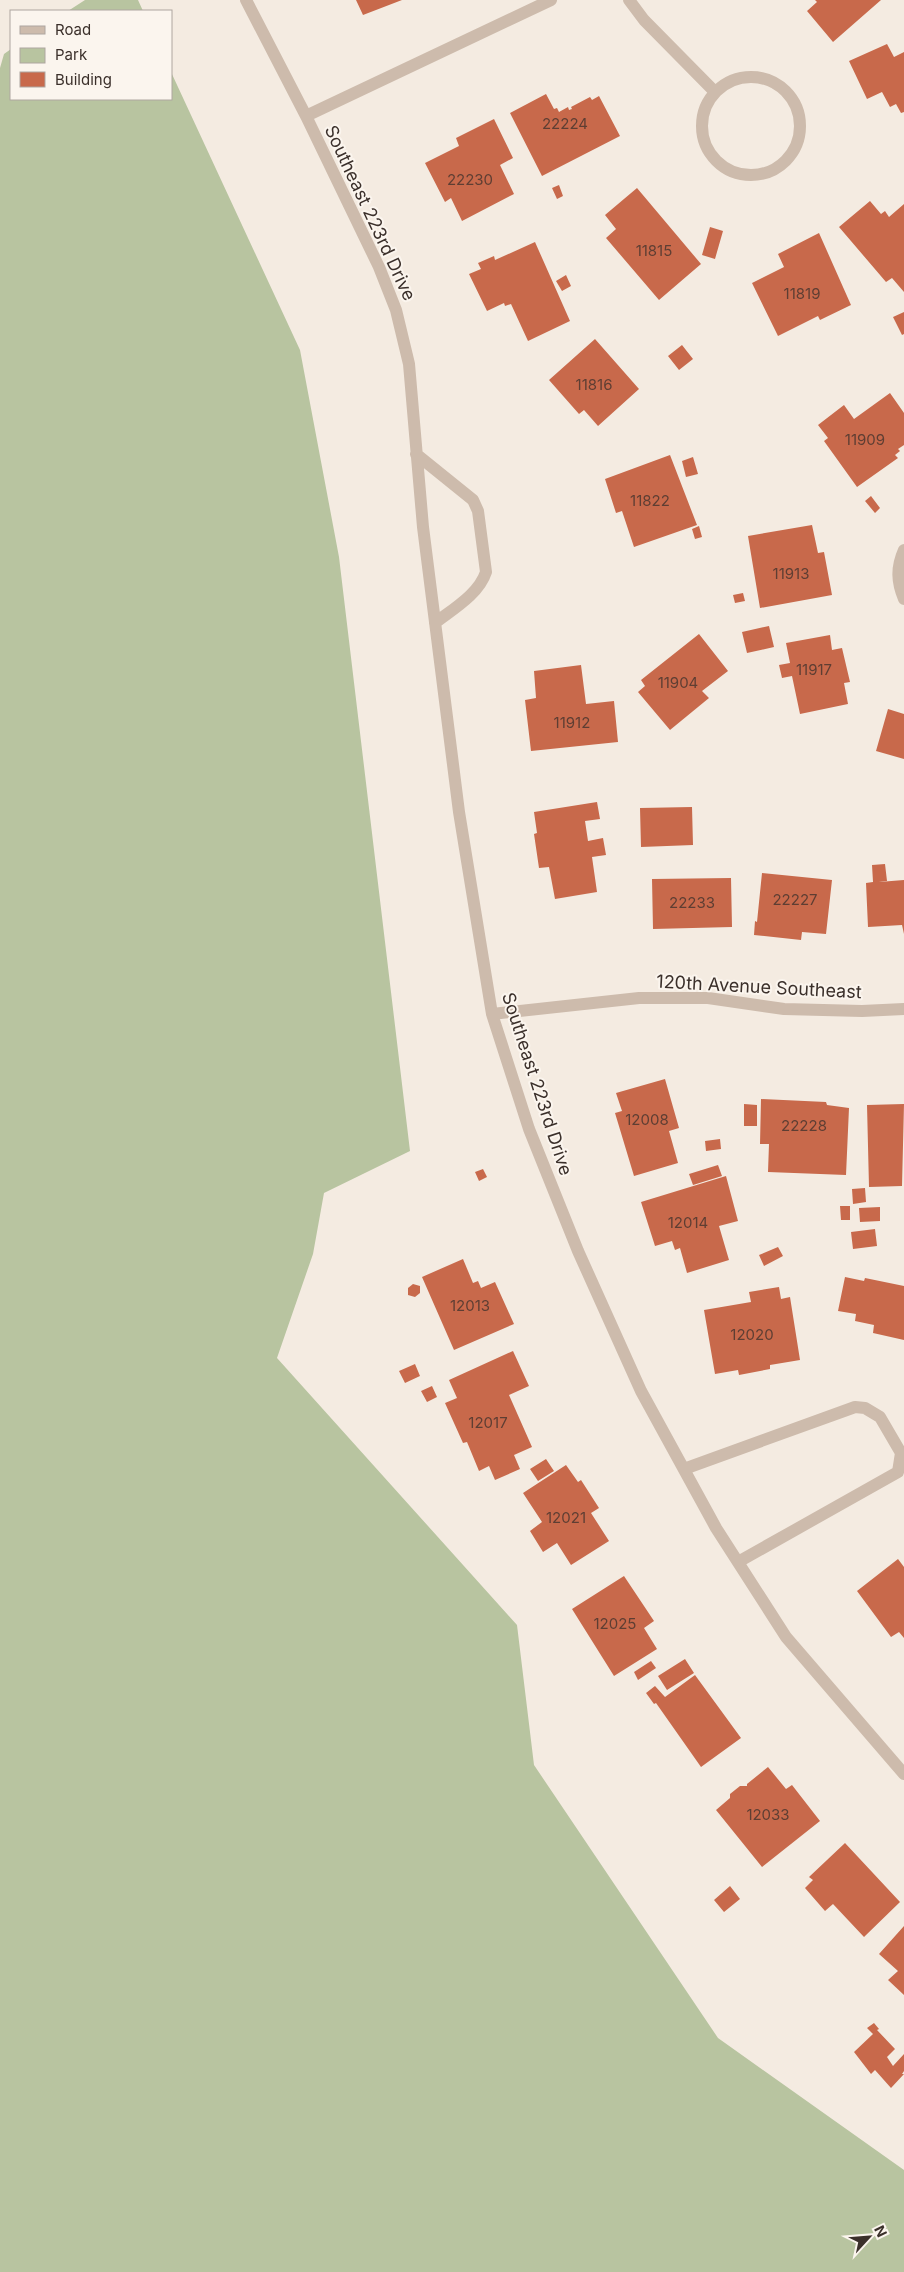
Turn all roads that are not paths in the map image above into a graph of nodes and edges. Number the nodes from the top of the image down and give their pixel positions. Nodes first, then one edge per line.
1 (246, 0) edge
2 (551, 0) edge
3 (629, 0) edge
4 (715, 92) junction
5 (306, 116) junction
6 (416, 454) junction
7 (904, 550) edge
8 (904, 599) edge
9 (436, 623) junction
10 (904, 1009) edge
11 (492, 1014) junction
12 (684, 1469) junction
13 (738, 1562) junction
14 (904, 1774) edge

1 - 5 street, Southeast 223rd Drive
2 - 5 street
3 - 4 street
4 - 4 street
5 - 6 street, Southeast 223rd Drive
6 - 9 street, Southeast 223rd Drive
6 - 9 street
7 - 8 street
9 - 11 street, Southeast 223rd Drive
10 - 11 street, 120th Avenue Southeast
11 - 12 street, Southeast 223rd Drive
12 - 13 street, Southeast 223rd Drive
12 - 13 street
13 - 14 street, Southeast 223rd Drive

